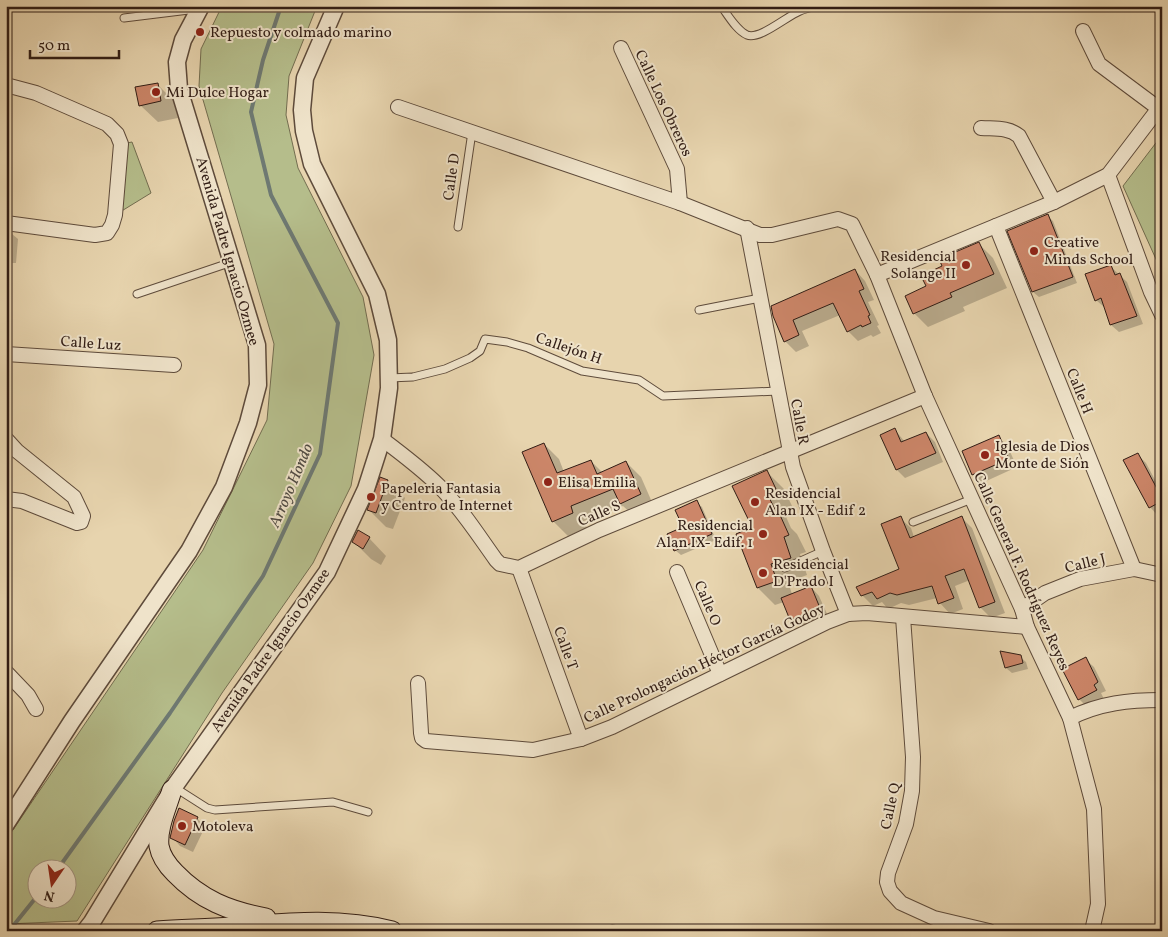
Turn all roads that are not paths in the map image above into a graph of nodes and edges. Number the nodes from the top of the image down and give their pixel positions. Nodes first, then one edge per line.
1 (336, 6) edge
2 (721, 6) edge
3 (815, 6) edge
4 (201, 7) edge
5 (124, 18) dead end
6 (1083, 32) dead end
7 (621, 48) dead end
8 (6, 85) edge
9 (1160, 106) edge
10 (398, 107) dead end
11 (981, 128) dead end
12 (472, 132) junction
13 (1108, 175) junction
14 (1054, 202) junction
15 (680, 203) junction
16 (6, 223) edge
17 (458, 226) dead end
18 (996, 226) junction
19 (747, 228) junction
20 (232, 262) junction
21 (877, 274) junction
22 (1157, 290) edge
23 (137, 294) dead end
24 (760, 298) junction
25 (699, 310) dead end
26 (1162, 314) edge
27 (6, 354) edge
28 (174, 365) dead end
29 (389, 378) junction
30 (778, 391) junction
31 (925, 396) junction
32 (6, 439) edge
33 (382, 439) junction
34 (790, 452) junction
35 (972, 498) junction
36 (6, 499) edge
37 (913, 522) dead end
38 (823, 551) junction
39 (519, 568) junction
40 (785, 568) dead end
41 (1134, 569) junction
42 (677, 572) dead end
43 (1162, 575) edge
44 (1022, 609) junction
45 (848, 614) junction
46 (903, 617) junction
47 (1027, 627) junction
48 (6, 672) edge
49 (720, 674) junction
50 (418, 683) dead end
51 (1162, 700) edge
52 (36, 709) dead end
53 (1070, 718) junction
54 (582, 739) junction
55 (173, 788) junction
56 (368, 812) dead end
57 (6, 824) edge
58 (286, 922) junction
59 (85, 931) edge
60 (157, 931) edge
61 (392, 931) edge
62 (604, 931) edge
63 (623, 931) edge
64 (989, 931) edge
65 (1092, 931) edge

1 - 29 street, Avenida Padre Ignacio Ozmee
2 - 3 lane
4 - 5 lane
4 - 20 street, Avenida Padre Ignacio Ozmee
6 - 9 street
7 - 15 street, Calle Los Obreros
8 - 16 street
9 - 13 street
10 - 12 street
11 - 14 street
12 - 15 street
12 - 17 lane, Calle D
13 - 14 street
13 - 22 street
14 - 18 street
15 - 19 street
18 - 21 street
18 - 41 street, Calle H
19 - 21 street, Calle General F. Rodríguez Reyes
19 - 24 street, Calle R
20 - 23 lane
20 - 57 street, Avenida Padre Ignacio Ozmee
21 - 31 street, Calle General F. Rodríguez Reyes
22 - 26 street
24 - 25 lane
24 - 30 street, Calle R
27 - 28 street, Calle Luz
29 - 30 lane, Callejón H
29 - 33 street, Avenida Padre Ignacio Ozmee
30 - 34 street, Calle R
31 - 34 street, Calle S
31 - 35 street, Calle General F. Rodríguez Reyes
32 - 36 street
33 - 39 street
33 - 55 street, Avenida Padre Ignacio Ozmee
34 - 38 street, Calle R
34 - 39 street, Calle S
35 - 37 lane
35 - 44 street, Calle General F. Rodríguez Reyes
38 - 40 lane
38 - 45 street, Calle R
39 - 54 street, Calle T
41 - 43 street, Calle J
41 - 44 street, Calle J
42 - 49 street, Calle O
44 - 47 street, Calle General F. Rodríguez Reyes
45 - 46 street, Calle Prolongación Héctor García Godoy
45 - 49 street, Calle Prolongación Héctor García Godoy
46 - 47 street, Calle Prolongación Héctor García Godoy
46 - 64 street, Calle Q
47 - 53 street, Calle General F. Rodríguez Reyes
48 - 52 street
49 - 54 street, Calle Prolongación Héctor García Godoy
50 - 54 street, Calle Prolongación Héctor García Godoy
51 - 53 street
53 - 65 street, Calle General F. Rodríguez Reyes
55 - 56 lane
55 - 58 main road
55 - 59 street, Avenida Padre Ignacio Ozmee
58 - 60 main road
58 - 61 main road
62 - 63 lane

